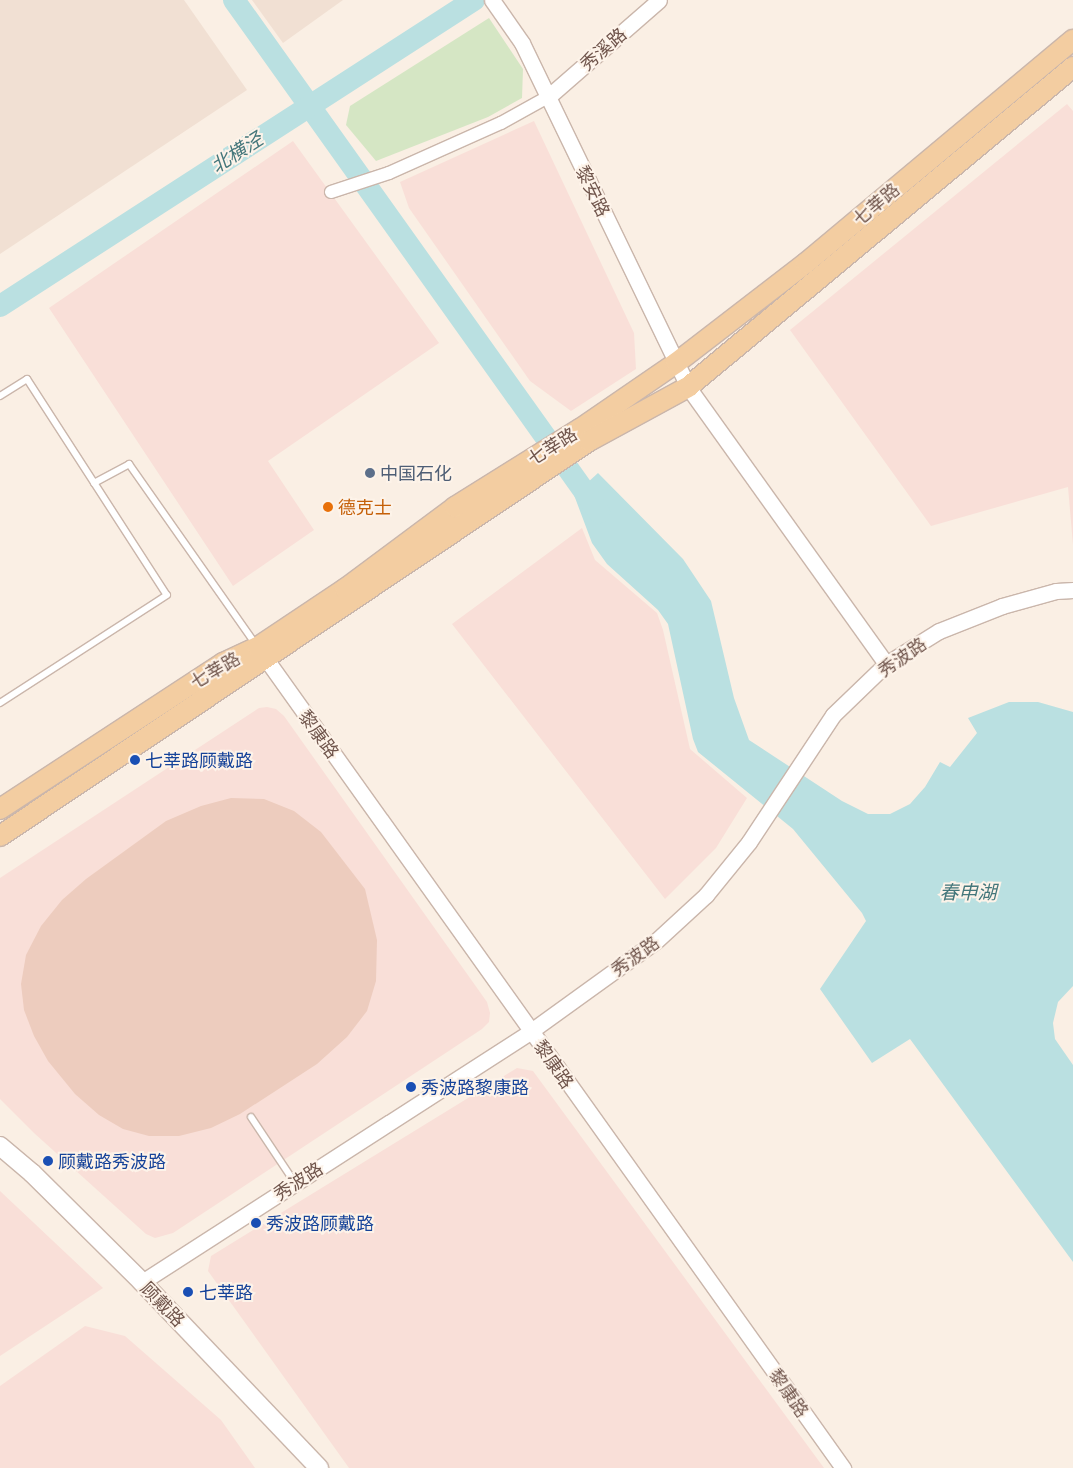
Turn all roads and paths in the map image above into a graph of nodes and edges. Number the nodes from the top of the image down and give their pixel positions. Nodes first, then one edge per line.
1 (492, 0) edge
2 (659, 0) edge
3 (1073, 40) edge
4 (1073, 67) edge
5 (548, 97) junction
6 (331, 192) dead end
7 (676, 363) junction
8 (688, 386) junction
9 (0, 396) edge
10 (584, 435) junction
11 (94, 483) junction
12 (1073, 590) edge
13 (262, 653) junction
14 (886, 664) junction
15 (0, 703) edge
16 (0, 810) edge
17 (0, 836) edge
18 (531, 1031) junction
19 (251, 1117) dead end
20 (0, 1146) edge
21 (295, 1183) junction
22 (142, 1282) junction
23 (319, 1468) edge
24 (842, 1468) edge

1 - 5 street, 黎安路
2 - 5 street, 秀溪路
3 - 7 main road, 七莘路
4 - 8 main road, 七莘路
5 - 6 street
5 - 7 street, 黎安路
7 - 8 street, 黎安路
7 - 10 main road, 七莘路
8 - 10 main road, 七莘路
8 - 14 street, 黎安路
9 - 11 lane
10 - 13 main road, 七莘路
11 - 13 lane
11 - 15 lane
12 - 14 street, 秀波路
13 - 16 main road, 七莘路
13 - 17 main road, 七莘路
13 - 18 street, 黎康路
14 - 18 street, 秀波路
18 - 21 street, 秀波路
18 - 24 street, 黎康路
19 - 21 lane
20 - 22 main road, 顾戴路
21 - 22 street, 秀波路
22 - 23 main road, 顾戴路

